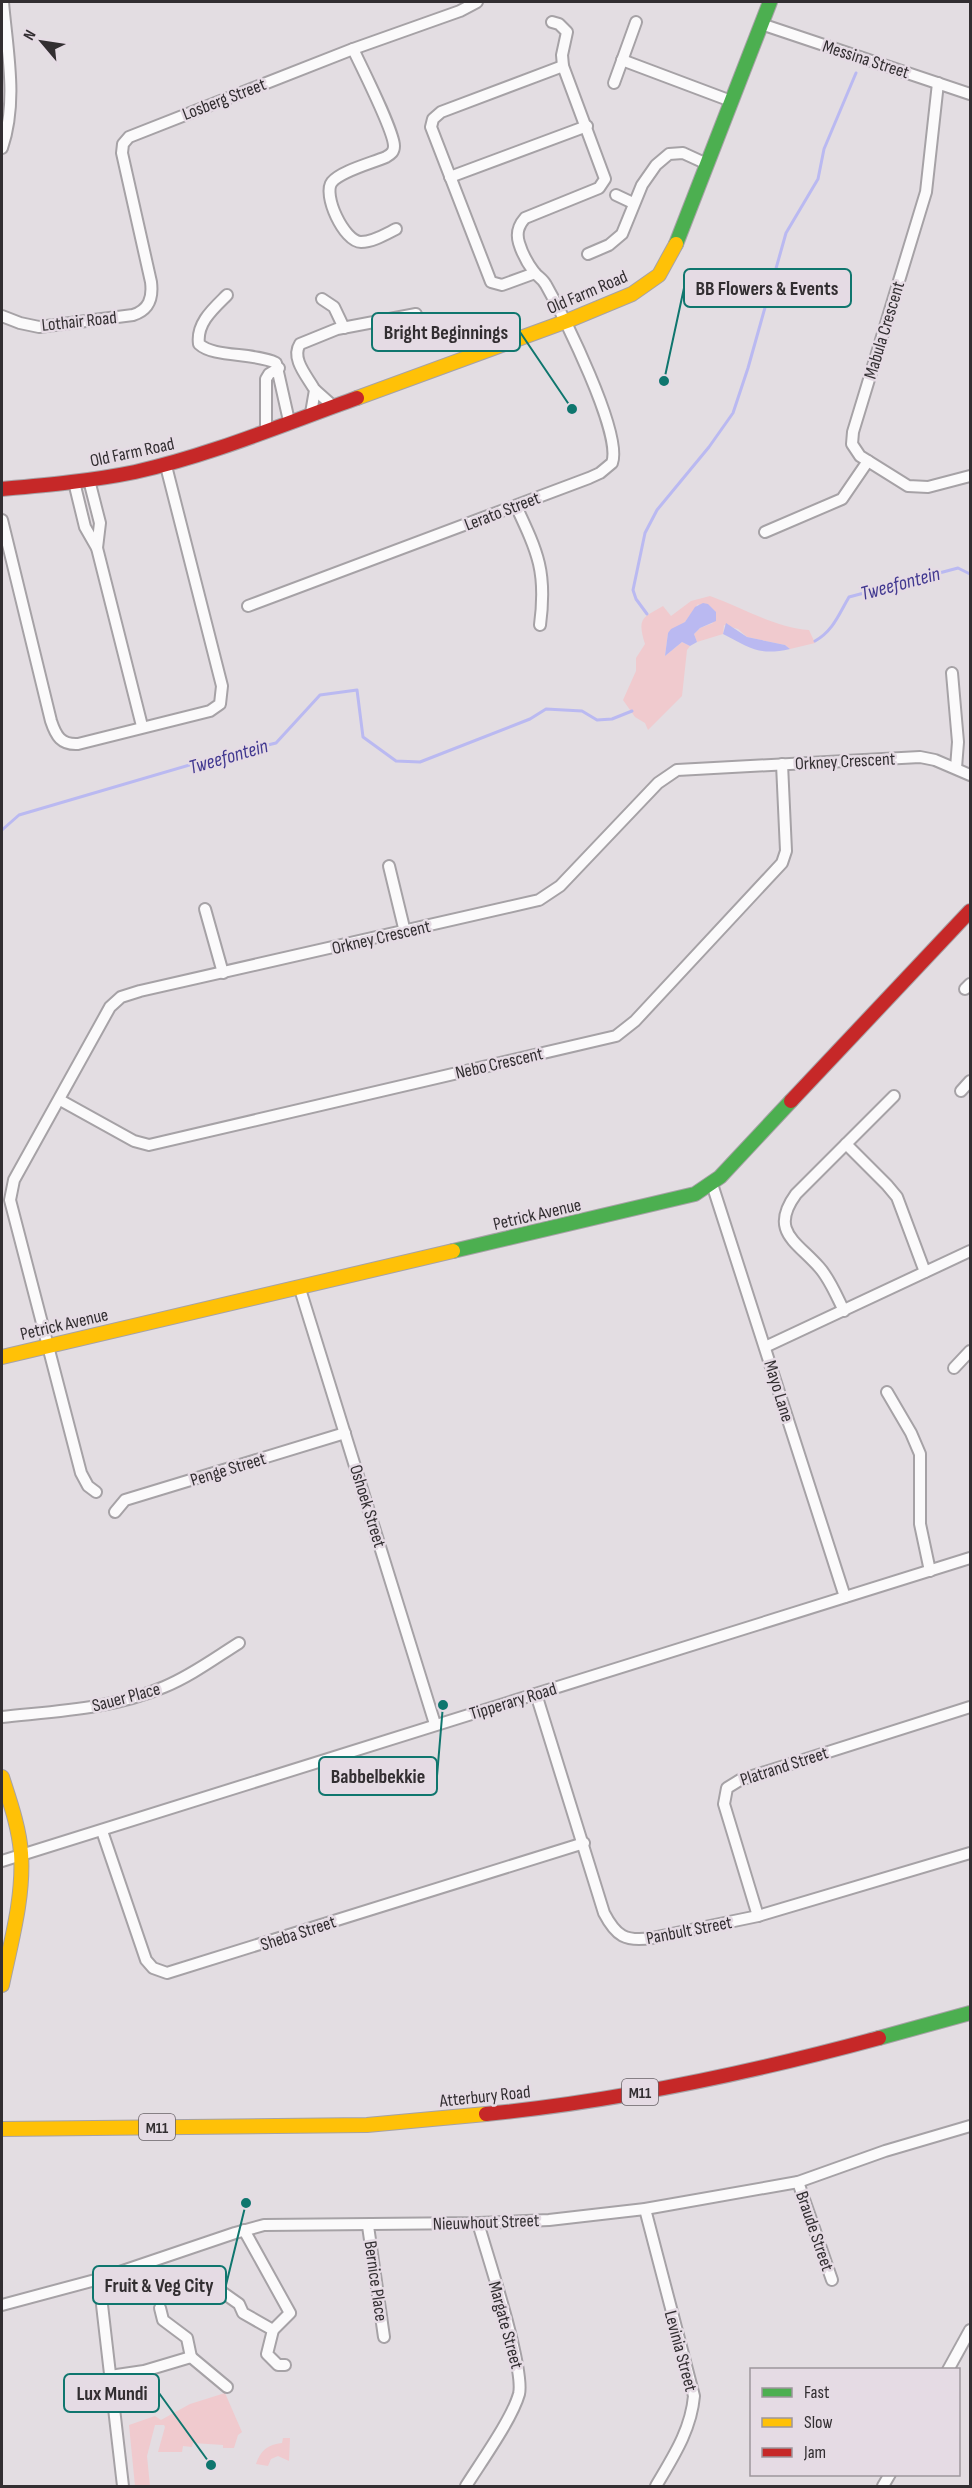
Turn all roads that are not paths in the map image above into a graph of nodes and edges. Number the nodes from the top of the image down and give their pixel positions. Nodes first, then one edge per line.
1 (3, 2) edge
2 (477, 2) edge
3 (770, 2) edge
4 (552, 22) dead end
5 (636, 22) dead end
6 (761, 24) junction
7 (4, 46) edge
8 (353, 49) junction
9 (622, 60) junction
10 (563, 66) junction
11 (614, 83) dead end
12 (938, 83) junction
13 (970, 94) edge
14 (731, 101) junction
15 (587, 126) junction
16 (2, 148) edge
17 (707, 164) junction
18 (450, 177) junction
19 (616, 195) dead end
20 (633, 203) junction
21 (396, 229) dead end
22 (588, 254) dead end
23 (535, 273) junction
24 (227, 295) dead end
25 (322, 299) dead end
26 (151, 300) joint
27 (416, 314) dead end
28 (2, 316) edge
29 (567, 321) junction
30 (344, 328) junction
31 (279, 368) junction
32 (313, 387) dead end
33 (333, 406) junction
34 (311, 413) junction
35 (289, 421) junction
36 (266, 430) junction
37 (868, 461) junction
38 (166, 466) junction
39 (970, 476) edge
40 (89, 480) junction
41 (74, 482) junction
42 (2, 489) edge
43 (516, 506) junction
44 (2, 520) edge
45 (765, 532) dead end
46 (97, 549) junction
47 (248, 606) dead end
48 (540, 625) dead end
49 (952, 673) dead end
50 (142, 726) junction
51 (782, 764) junction
52 (956, 768) junction
53 (970, 775) edge
54 (389, 866) dead end
55 (205, 909) dead end
56 (970, 911) edge
57 (405, 932) junction
58 (224, 973) junction
59 (970, 1081) edge
60 (961, 1091) dead end
61 (894, 1096) dead end
62 (60, 1100) junction
63 (846, 1144) junction
64 (712, 1184) junction
65 (6, 1197) edge
66 (970, 1251) edge
67 (926, 1272) junction
68 (300, 1289) junction
69 (844, 1311) junction
70 (47, 1346) junction
71 (765, 1347) junction
72 (970, 1351) edge
73 (2, 1357) edge
74 (954, 1368) dead end
75 (887, 1392) dead end
76 (345, 1433) junction
77 (96, 1492) dead end
78 (115, 1512) dead end
79 (970, 1558) edge
80 (930, 1571) junction
81 (845, 1598) junction
82 (239, 1643) dead end
83 (536, 1694) junction
84 (970, 1707) edge
85 (2, 1717) edge
86 (435, 1724) junction
87 (2, 1777) edge
88 (102, 1830) junction
89 (584, 1843) junction
90 (970, 1853) edge
91 (21, 1855) junction
92 (2, 1861) edge
93 (758, 1916) junction
94 (2, 1985) edge
95 (967, 2013) edge
96 (970, 2126) edge
97 (2, 2129) edge
98 (798, 2182) junction
99 (645, 2209) junction
100 (478, 2223) junction
101 (368, 2226) junction
102 (244, 2230) junction
103 (99, 2278) junction
104 (832, 2280) dead end
105 (222, 2292) dead end
106 (2, 2305) edge
107 (160, 2308) dead end
108 (273, 2330) junction
109 (970, 2330) edge
110 (384, 2337) dead end
111 (191, 2357) junction
112 (285, 2365) dead end
113 (949, 2368) edge
114 (110, 2376) junction
115 (227, 2387) dead end
116 (123, 2487) edge
117 (466, 2487) edge
118 (657, 2487) edge

1 - 7 street
2 - 8 street, Losberg Street
3 - 6 street, Old Farm Road
4 - 10 street
5 - 9 street
6 - 12 street, Messina Street
6 - 14 street, Old Farm Road
7 - 16 street
8 - 21 street
8 - 26 street, Losberg Street
9 - 11 street
9 - 14 street
10 - 15 street
10 - 18 street
12 - 13 street, Messina Street
12 - 37 street, Mabula Crescent
14 - 17 street, Old Farm Road
15 - 18 street
15 - 23 street
17 - 20 street
17 - 29 street, Old Farm Road
18 - 23 street
19 - 20 street
20 - 22 street
23 - 29 street
24 - 31 street
25 - 30 street
26 - 28 street, Lothair Road
27 - 30 street
29 - 33 street, Old Farm Road
29 - 43 street, Lerato Street
30 - 32 street
31 - 35 street
31 - 36 street
33 - 34 street, Old Farm Road
33 - 34 street
34 - 35 street, Old Farm Road
35 - 36 street, Old Farm Road
36 - 38 street, Old Farm Road
37 - 39 street, Mabula Crescent
37 - 45 street
38 - 40 street, Old Farm Road
38 - 50 street
40 - 41 street, Old Farm Road
40 - 46 street
41 - 42 street, Old Farm Road
41 - 46 street
43 - 47 street, Lerato Street
43 - 48 street
44 - 50 street
46 - 50 street
49 - 52 street
51 - 52 street, Orkney Crescent
51 - 57 street, Orkney Crescent
51 - 62 street, Nebo Crescent
52 - 53 street, Orkney Crescent
54 - 57 street
55 - 58 street
56 - 64 street, Petrick Avenue
57 - 58 street, Orkney Crescent
58 - 62 street, Orkney Crescent
59 - 60 street
61 - 63 street
62 - 65 street, Orkney Crescent
63 - 67 street
63 - 69 street
64 - 68 street, Petrick Avenue
64 - 71 street, Mayo Lane
65 - 70 street, Orkney Crescent
66 - 67 street
67 - 69 street
68 - 70 street, Petrick Avenue
68 - 76 street, Oshoek Street
69 - 71 street
70 - 73 street, Petrick Avenue
70 - 77 street
71 - 81 street, Mayo Lane
72 - 74 street
75 - 80 street
76 - 78 street, Penge Street
76 - 86 street, Oshoek Street
79 - 80 street, Tipperary Road
80 - 81 street, Tipperary Road
81 - 83 street, Tipperary Road
82 - 85 street, Sauer Place
83 - 86 street, Tipperary Road
83 - 89 street, Panbult Street
84 - 93 street, Platrand Street
86 - 88 street, Tipperary Road
87 - 91 street
88 - 89 street, Sheba Street
88 - 91 street, Tipperary Road
89 - 93 street, Panbult Street
90 - 93 street, Panbult Street
91 - 92 street, Tipperary Road
91 - 94 street
95 - 97 street, Atterbury Road / M11
96 - 98 street, Nieuwhout Street
98 - 99 street, Nieuwhout Street
98 - 104 street, Braude Street
99 - 100 street, Nieuwhout Street
99 - 118 street, Levinia Street
100 - 101 street, Nieuwhout Street
100 - 117 street, Margate Street
101 - 102 street, Nieuwhout Street
101 - 110 street, Bernice Place
102 - 103 street, Nieuwhout Street
102 - 108 street
103 - 106 street, Nieuwhout Street
103 - 114 street
105 - 108 street
107 - 111 street
108 - 112 street
109 - 113 street
111 - 114 street
111 - 115 street
114 - 116 street

